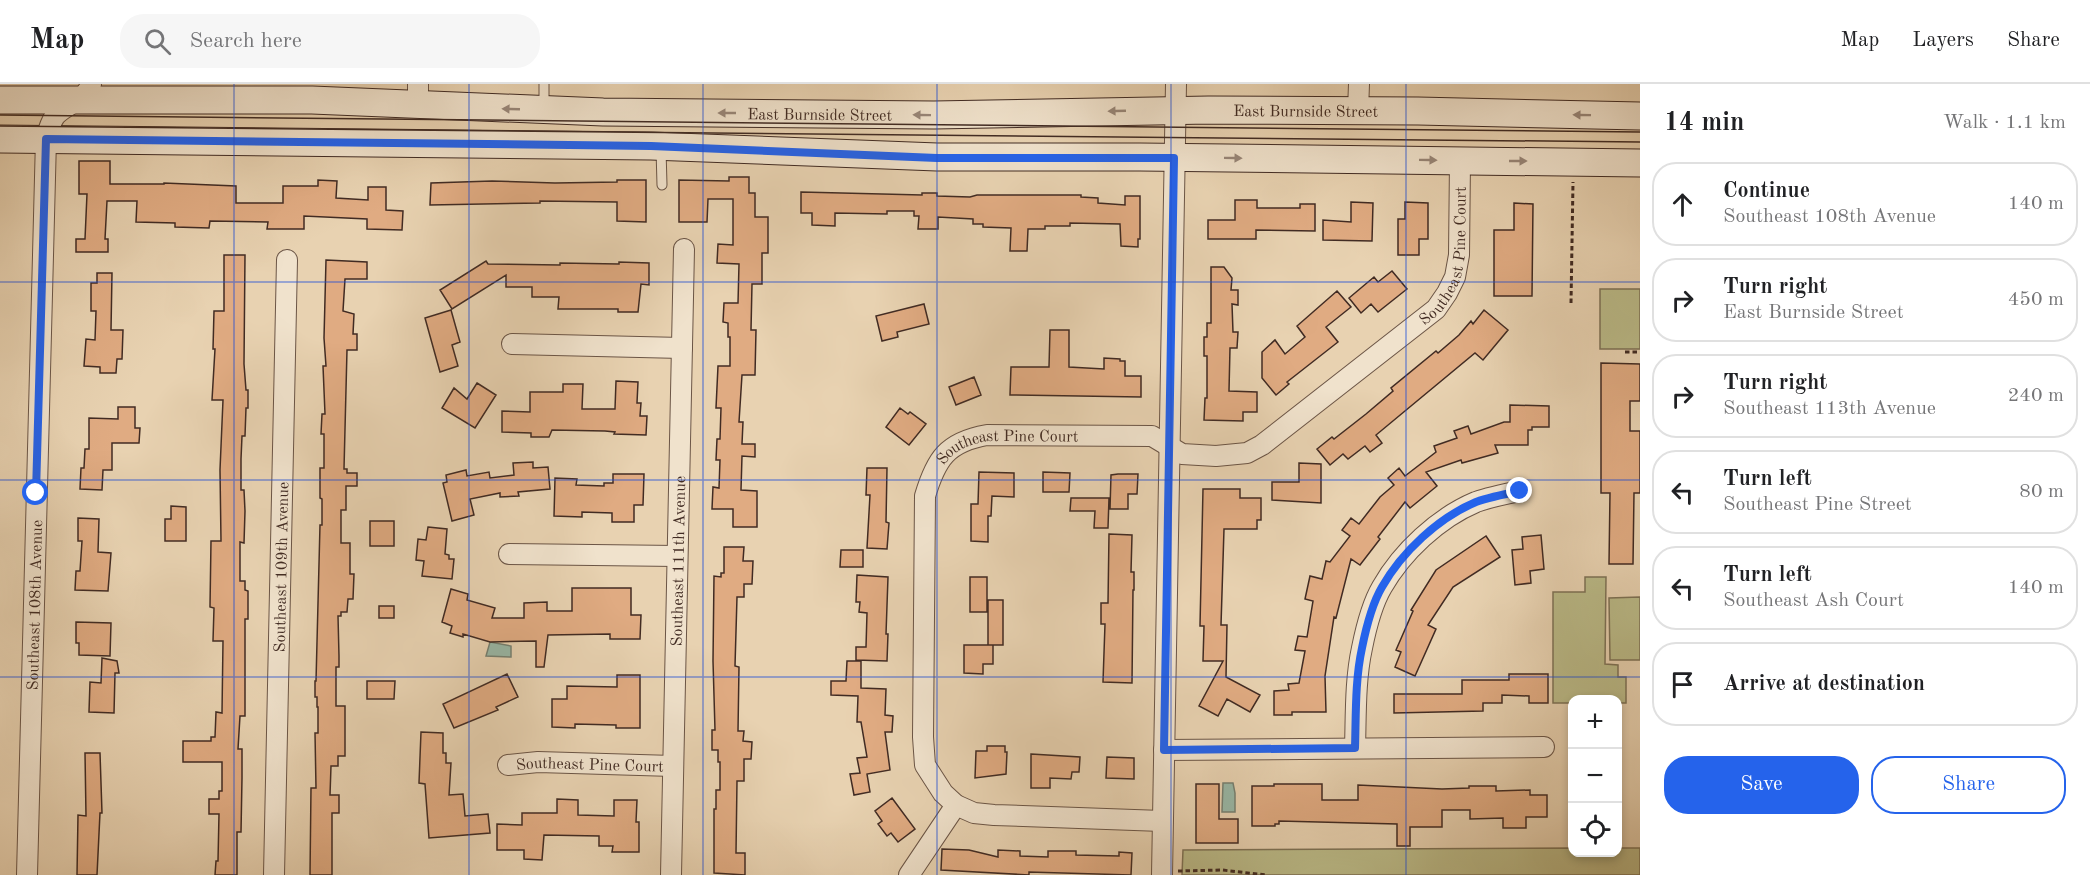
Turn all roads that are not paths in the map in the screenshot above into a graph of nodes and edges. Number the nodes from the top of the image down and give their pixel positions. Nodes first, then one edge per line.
1 (1359, 84) edge
2 (86, 91) edge
3 (418, 95) edge
4 (544, 97) edge
5 (1176, 97) edge
6 (0, 100) edge
7 (1358, 111) junction
8 (1640, 116) edge
9 (0, 139) edge
10 (46, 139) junction
11 (662, 147) junction
12 (1174, 158) junction
13 (1460, 161) junction
14 (1640, 163) edge
15 (662, 185) dead end
16 (684, 249) dead end
17 (286, 260) dead end
18 (512, 344) dead end
19 (682, 348) junction
20 (1169, 446) junction
21 (1520, 491) dead end
22 (509, 554) dead end
23 (677, 556) junction
24 (1544, 747) dead end
25 (1355, 748) junction
26 (1164, 750) junction
27 (507, 765) dead end
28 (673, 766) junction
29 (956, 805) junction
30 (1162, 821) junction
31 (1162, 873) edge
32 (27, 875) edge
33 (274, 875) edge
34 (671, 875) edge
35 (909, 875) edge

1 - 7 street
2 - 3 street, East Burnside Street
2 - 6 street, East Burnside Street
2 - 10 street, Southeast 108th Avenue
4 -> 3 street, East Burnside Street
5 -> 4 street, East Burnside Street
5 - 7 street, East Burnside Street
5 - 12 street
8 -> 7 street, East Burnside Street
9 - 10 street
10 - 11 street
10 - 32 street, Southeast 108th Avenue
11 - 12 street
11 - 15 lane
12 -> 13 street
12 - 20 street
13 -> 14 street
13 - 20 street, Southeast Pine Court
16 - 19 street, Southeast 111th Avenue
17 - 33 street, Southeast 109th Avenue
18 - 19 street
19 - 23 street, Southeast 111th Avenue
20 - 26 street
20 - 29 street, Southeast Pine Court
21 - 25 street
22 - 23 street
23 - 28 street, Southeast 111th Avenue
24 - 25 street
25 - 26 street
26 - 30 street
27 - 28 street, Southeast Pine Court
28 - 34 street, Southeast 111th Avenue
29 - 30 street, Southeast Pine Court
29 - 35 street
30 - 31 street

